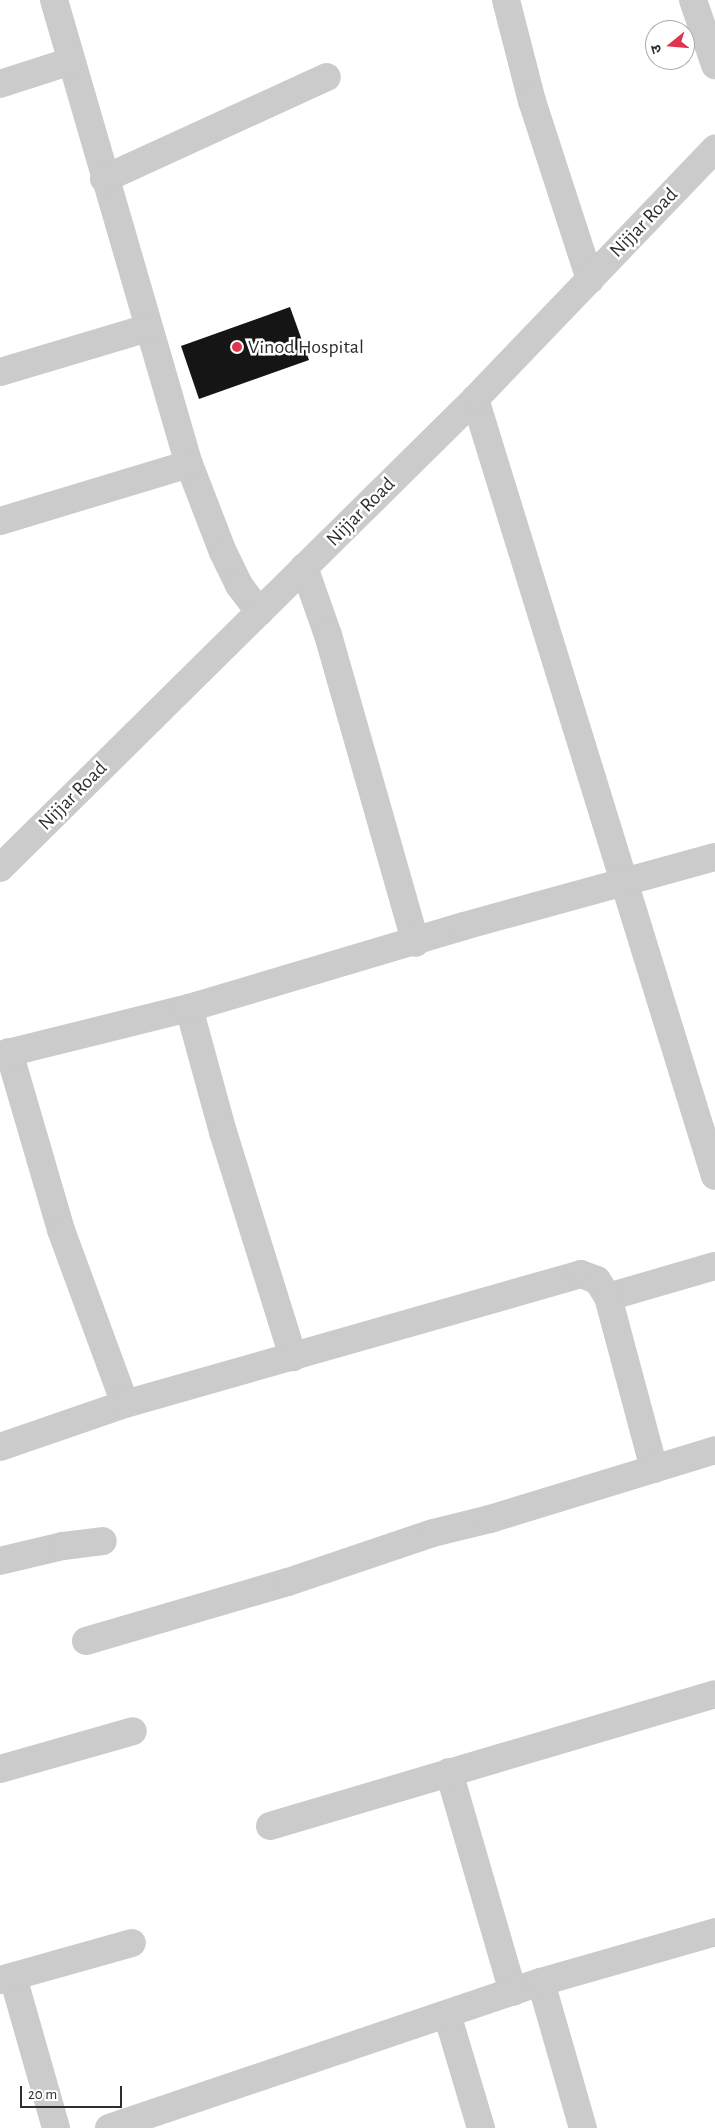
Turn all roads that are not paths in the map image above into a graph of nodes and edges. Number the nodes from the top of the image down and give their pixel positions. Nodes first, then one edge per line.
1 (54, 0) edge
2 (506, 0) edge
3 (693, 0) edge
4 (71, 61) junction
5 (715, 65) edge
6 (327, 77) dead end
7 (0, 84) edge
8 (715, 149) edge
9 (104, 179) junction
10 (590, 280) junction
11 (148, 328) junction
12 (0, 372) edge
13 (475, 399) junction
14 (189, 464) junction
15 (0, 520) edge
16 (304, 567) junction
17 (259, 612) junction
18 (715, 857) edge
19 (0, 868) edge
20 (626, 881) junction
21 (416, 943) junction
22 (189, 1008) junction
23 (5, 1054) edge
24 (715, 1176) edge
25 (715, 1266) edge
26 (608, 1297) junction
27 (293, 1357) junction
28 (126, 1404) junction
29 (0, 1447) edge
30 (715, 1450) edge
31 (654, 1469) junction
32 (103, 1541) dead end
33 (0, 1561) edge
34 (86, 1641) dead end
35 (715, 1694) edge
36 (133, 1731) dead end
37 (0, 1769) edge
38 (449, 1772) junction
39 (270, 1826) dead end
40 (715, 1932) edge
41 (132, 1943) dead end
42 (7, 1978) edge
43 (541, 1982) junction
44 (513, 1992) junction
45 (447, 2014) junction
46 (56, 2128) edge
47 (109, 2128) edge
48 (480, 2128) edge
49 (583, 2128) edge

1 - 4 street
2 - 10 street
3 - 5 street
4 - 7 street
4 - 9 street
6 - 9 street
8 - 10 street, Nijjar Road
9 - 11 street
10 - 13 street, Nijjar Road
11 - 12 street
11 - 14 street
13 - 16 street, Nijjar Road
13 - 20 street
14 - 15 street
14 - 17 street
16 - 17 street, Nijjar Road
16 - 21 street
17 - 19 street, Nijjar Road
18 - 20 street
20 - 21 street
20 - 24 street
21 - 22 street
22 - 23 street
22 - 27 street
23 - 28 street
25 - 26 street
26 - 27 street
26 - 31 street
27 - 28 street
28 - 29 street
30 - 31 street
31 - 34 street
32 - 33 street
35 - 38 street
36 - 37 street
38 - 39 street
38 - 44 street
40 - 43 street
41 - 42 street
42 - 46 street
43 - 44 street
43 - 49 street
44 - 45 street
45 - 47 street
45 - 48 street

